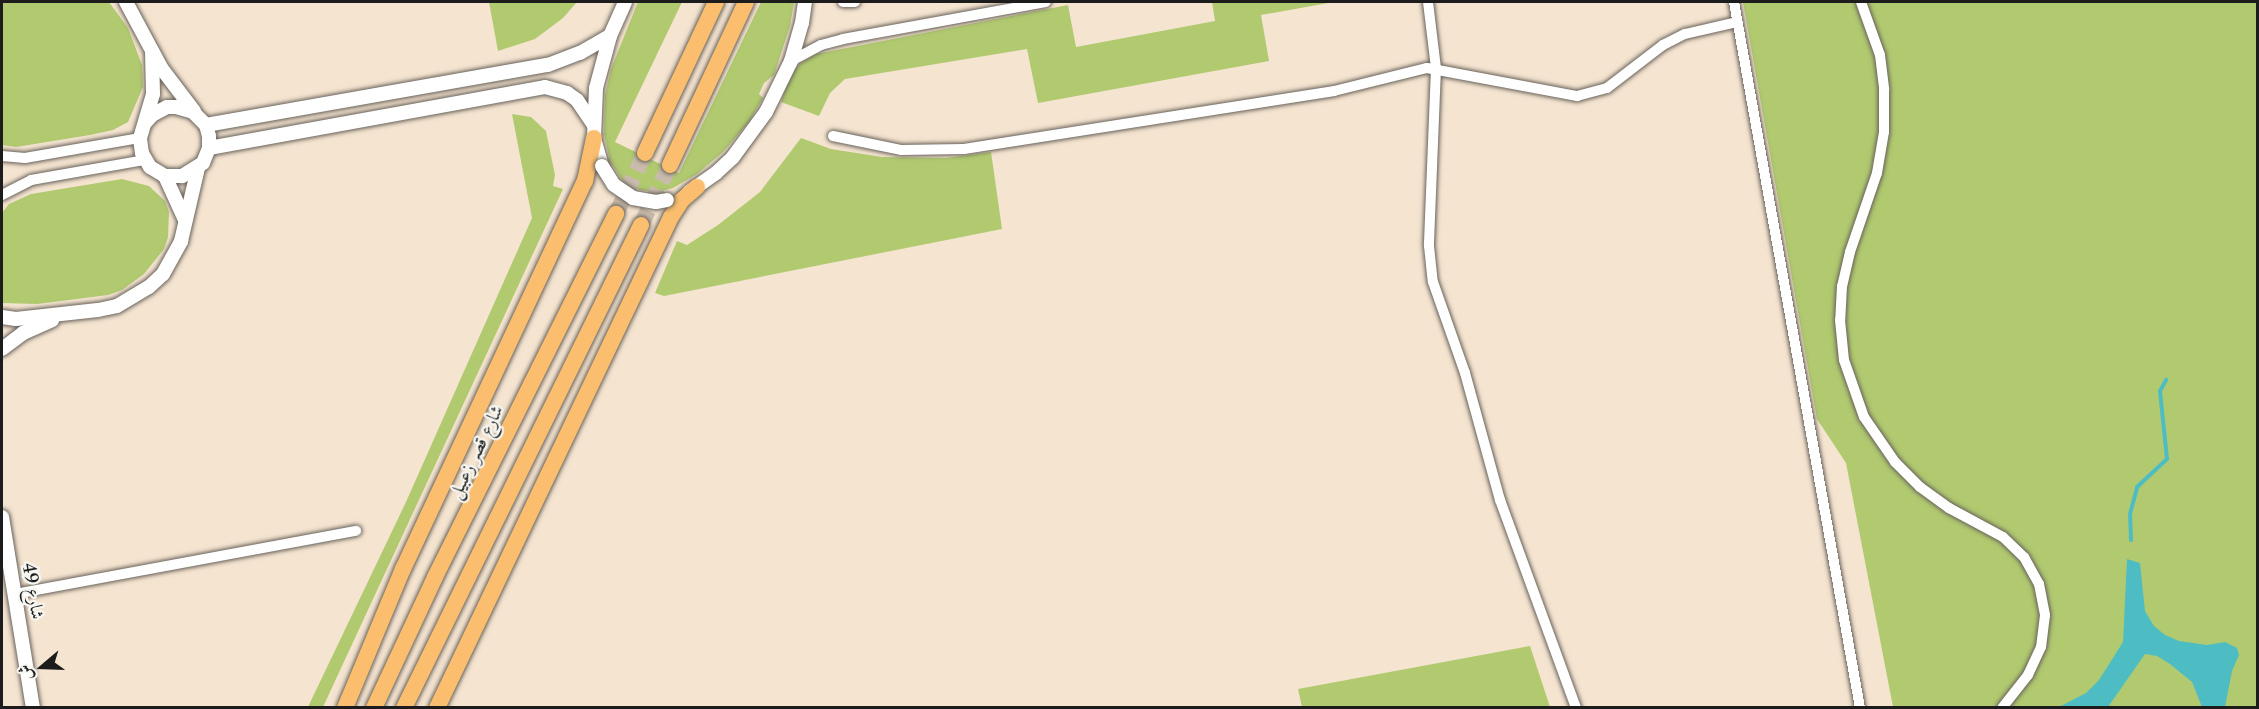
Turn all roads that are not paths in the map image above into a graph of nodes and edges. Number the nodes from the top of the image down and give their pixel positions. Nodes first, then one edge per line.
1 (126, 2) edge
2 (625, 2) edge
3 (716, 2) edge
4 (746, 2) edge
5 (805, 2) edge
6 (843, 2) edge
7 (855, 2) edge
8 (1046, 2) edge
9 (1428, 2) edge
10 (1734, 2) edge
11 (1861, 2) edge
12 (1737, 22) junction
13 (610, 36) junction
14 (152, 51) junction
15 (791, 61) junction
16 (1436, 68) junction
17 (203, 121) junction
18 (146, 122) junction
19 (594, 131) junction
20 (833, 136) dead end
21 (140, 138) junction
22 (209, 148) junction
23 (645, 153) tunnel mouth
24 (2, 156) edge
25 (145, 160) junction
26 (670, 165) tunnel mouth
27 (198, 168) junction
28 (165, 176) junction
29 (697, 187) junction
30 (2, 195) edge
31 (616, 214) tunnel mouth
32 (186, 222) junction
33 (641, 225) tunnel mouth
34 (68, 314) junction
35 (2, 317) edge
36 (2, 332) edge
37 (2, 347) edge
38 (2, 517) edge
39 (356, 531) dead end
40 (15, 594) junction
41 (33, 708) edge
42 (345, 708) edge
43 (374, 708) edge
44 (404, 708) edge
45 (437, 708) edge
46 (1576, 708) edge
47 (1860, 708) edge
48 (2002, 708) edge

1 - 14 street
2 - 13 street
3 - 23 main road
4 - 26 main road
5 - 15 street
6 - 7 street
8 - 15 street
9 - 16 street
10 - 12 street
11 - 48 street
12 - 16 street
12 - 47 street
13 - 17 street
13 - 19 street
14 - 17 street
14 - 18 street
15 - 29 street
16 - 20 street
16 - 46 street
17 - 18 street
17 - 22 street
18 - 21 street
19 - 22 street
19 - 29 street, bridge
19 - 42 main road
21 - 24 street
21 - 25 street
22 - 27 street
25 - 28 street
25 - 30 street
27 - 28 street
27 - 32 street
28 - 32 street
29 - 45 main road
31 - 43 main road, شارع قصر زعبيل
32 - 34 street
33 - 44 main road
34 - 35 street
34 - 37 street
36 - 37 street
38 - 40 street, شارع 49
39 - 40 street
40 - 41 street, شارع 49

